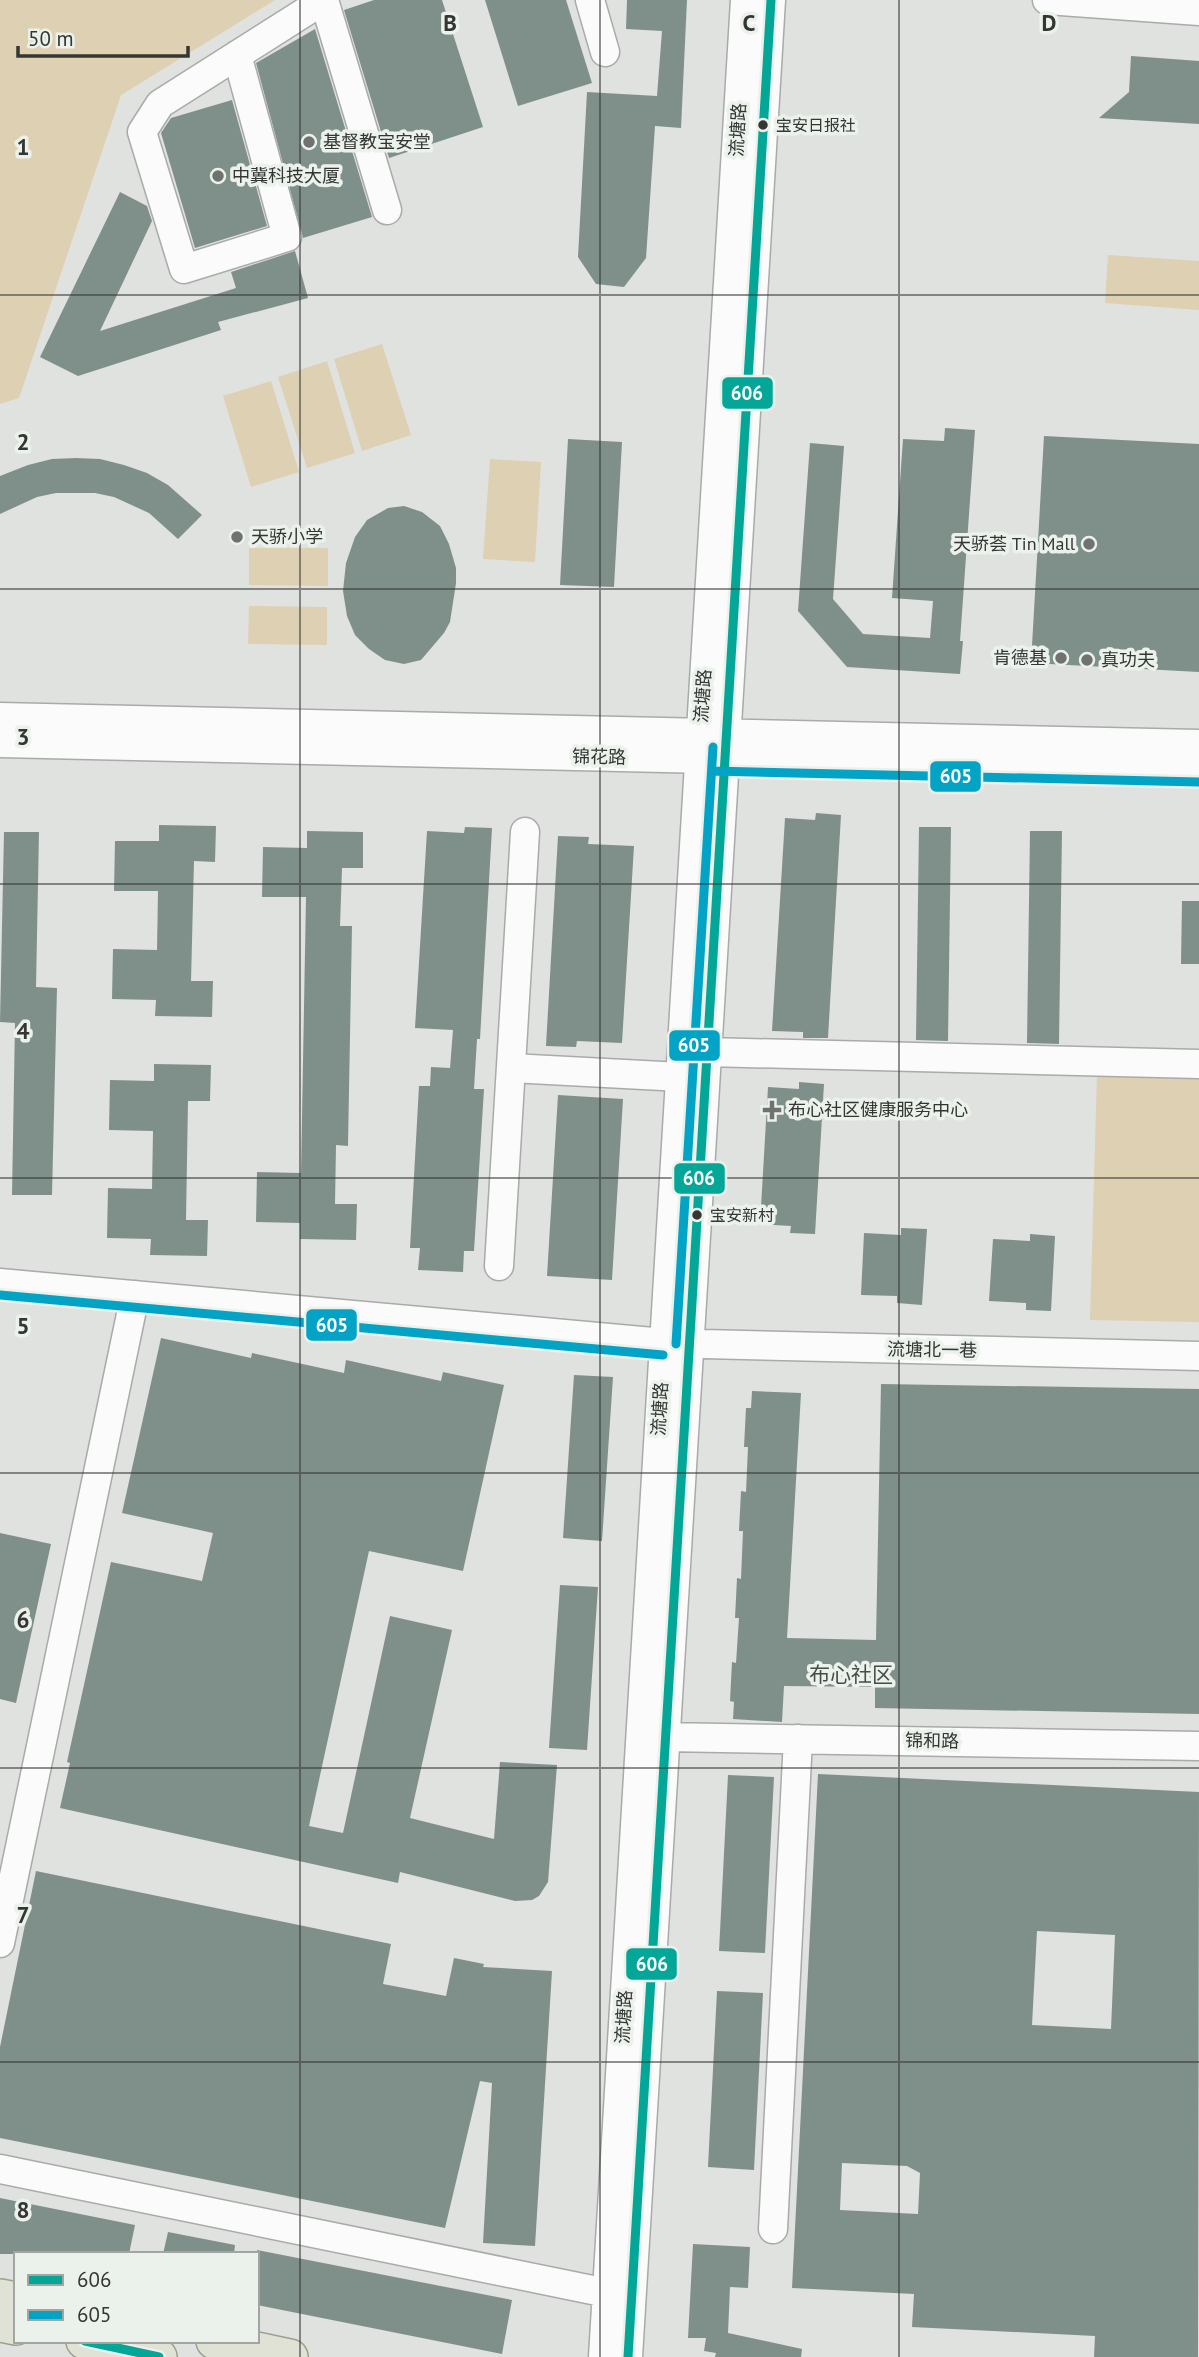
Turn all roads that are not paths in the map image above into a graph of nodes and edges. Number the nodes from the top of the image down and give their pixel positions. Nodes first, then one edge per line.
1 (324, 0) edge
2 (590, 0) edge
3 (745, 0) edge
4 (771, 0) edge
5 (1048, 0) edge
6 (1199, 11) edge
7 (605, 52) dead end
8 (237, 55) junction
9 (387, 210) dead end
10 (0, 717) edge
11 (0, 743) edge
12 (1199, 744) edge
13 (713, 746) junction
14 (1199, 770) edge
15 (525, 832) dead end
16 (707, 1052) junction
17 (1199, 1064) edge
18 (511, 1068) junction
19 (681, 1077) junction
20 (499, 1266) dead end
21 (0, 1283) edge
22 (135, 1295) junction
23 (677, 1344) junction
24 (1199, 1356) edge
25 (665, 1737) junction
26 (798, 1739) junction
27 (1199, 1746) edge
28 (0, 1943) edge
29 (0, 2169) edge
30 (773, 2229) dead end
31 (607, 2293) junction
32 (93, 2343) edge
33 (224, 2343) edge
34 (159, 2357) edge
35 (290, 2357) edge
36 (603, 2357) edge
37 (628, 2357) edge

1 - 8 street
1 - 9 street
2 - 7 street
3 - 13 street, 流塘路
4 - 13 street, 流塘路
5 - 6 street
8 - 8 street
10 - 13 street, 锦花路
11 - 13 street, 锦花路
12 - 13 street, 锦花路
13 - 14 street, 锦花路
13 - 16 street, 流塘路
13 - 19 street, 流塘路
15 - 18 street
16 - 17 street
16 - 23 street, 流塘路
18 - 19 street
18 - 20 street
19 - 23 street, 流塘路
21 - 22 street, 流塘北一巷
22 - 23 street, 流塘北一巷
22 - 28 street
23 - 24 street, 流塘北一巷
23 - 25 street, 流塘路
23 - 31 street, 流塘路
25 - 26 street, 锦和路
25 - 37 street, 流塘路
26 - 27 street, 锦和路
26 - 30 street
29 - 31 street
31 - 36 street, 流塘路
32 - 34 main road
33 - 35 main road

